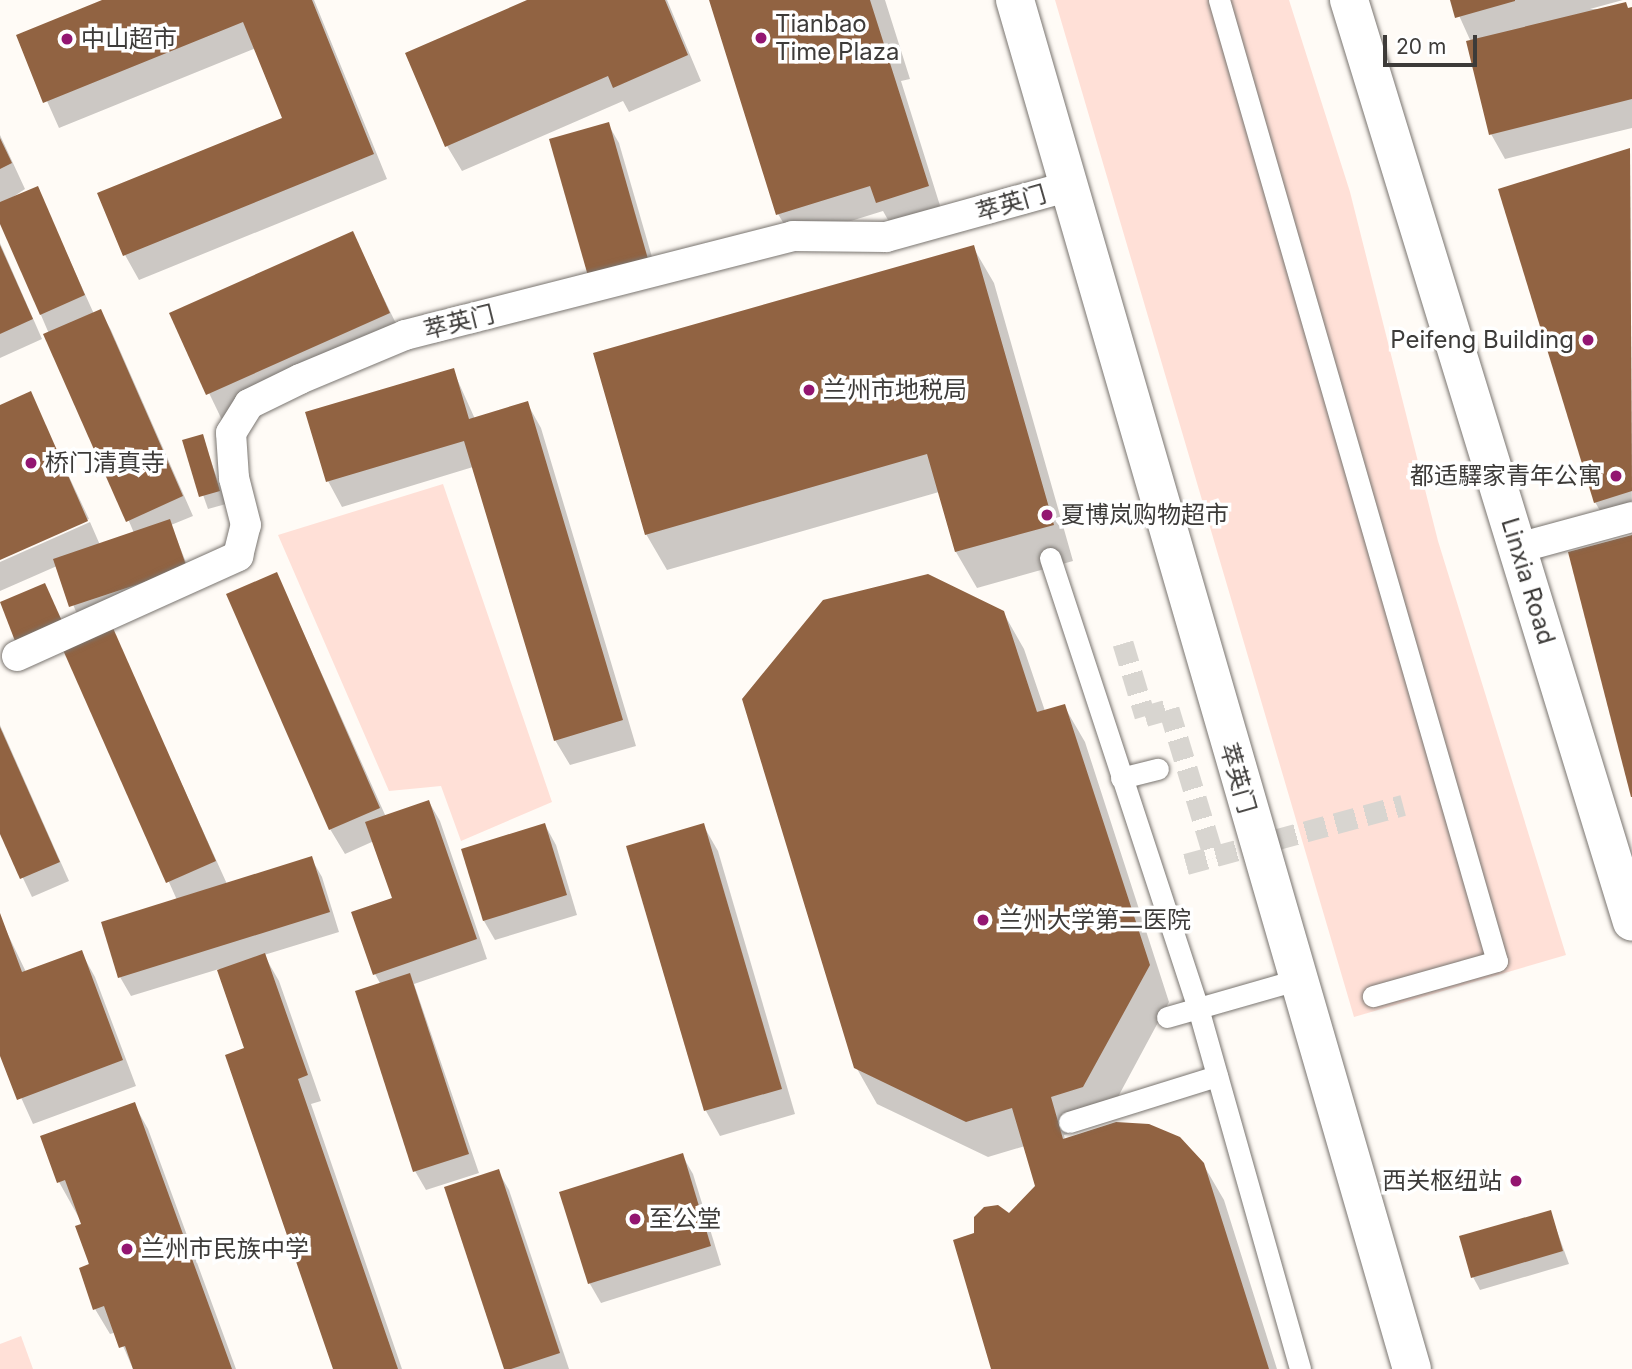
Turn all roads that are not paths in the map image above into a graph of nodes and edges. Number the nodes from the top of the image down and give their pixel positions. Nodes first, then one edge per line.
1 (1016, 0) edge
2 (1219, 0) edge
3 (1349, 0) edge
4 (1070, 186) junction
5 (1632, 517) edge
6 (1518, 548) junction
7 (1050, 558) dead end
8 (17, 656) dead end
9 (1158, 769) dead end
10 (1121, 778) junction
11 (1625, 867) edge
12 (1632, 922) edge
13 (1296, 980) junction
14 (1373, 996) dead end
15 (1198, 1008) junction
16 (1167, 1017) dead end
17 (1217, 1076) junction
18 (1069, 1122) dead end
19 (1300, 1369) edge
20 (1412, 1369) edge

1 - 4 main road, 萃英门
2 - 14 street
3 - 6 main road, Linxia Road
4 - 8 street, 萃英门
4 - 13 main road, 萃英门
5 - 6 street
6 - 11 main road, Linxia Road
7 - 10 street
9 - 10 street
10 - 15 street
11 - 12 main road, Linxia Road
13 - 15 street
13 - 20 main road, 萃英门
15 - 16 street
15 - 17 street
17 - 18 street
17 - 19 street

